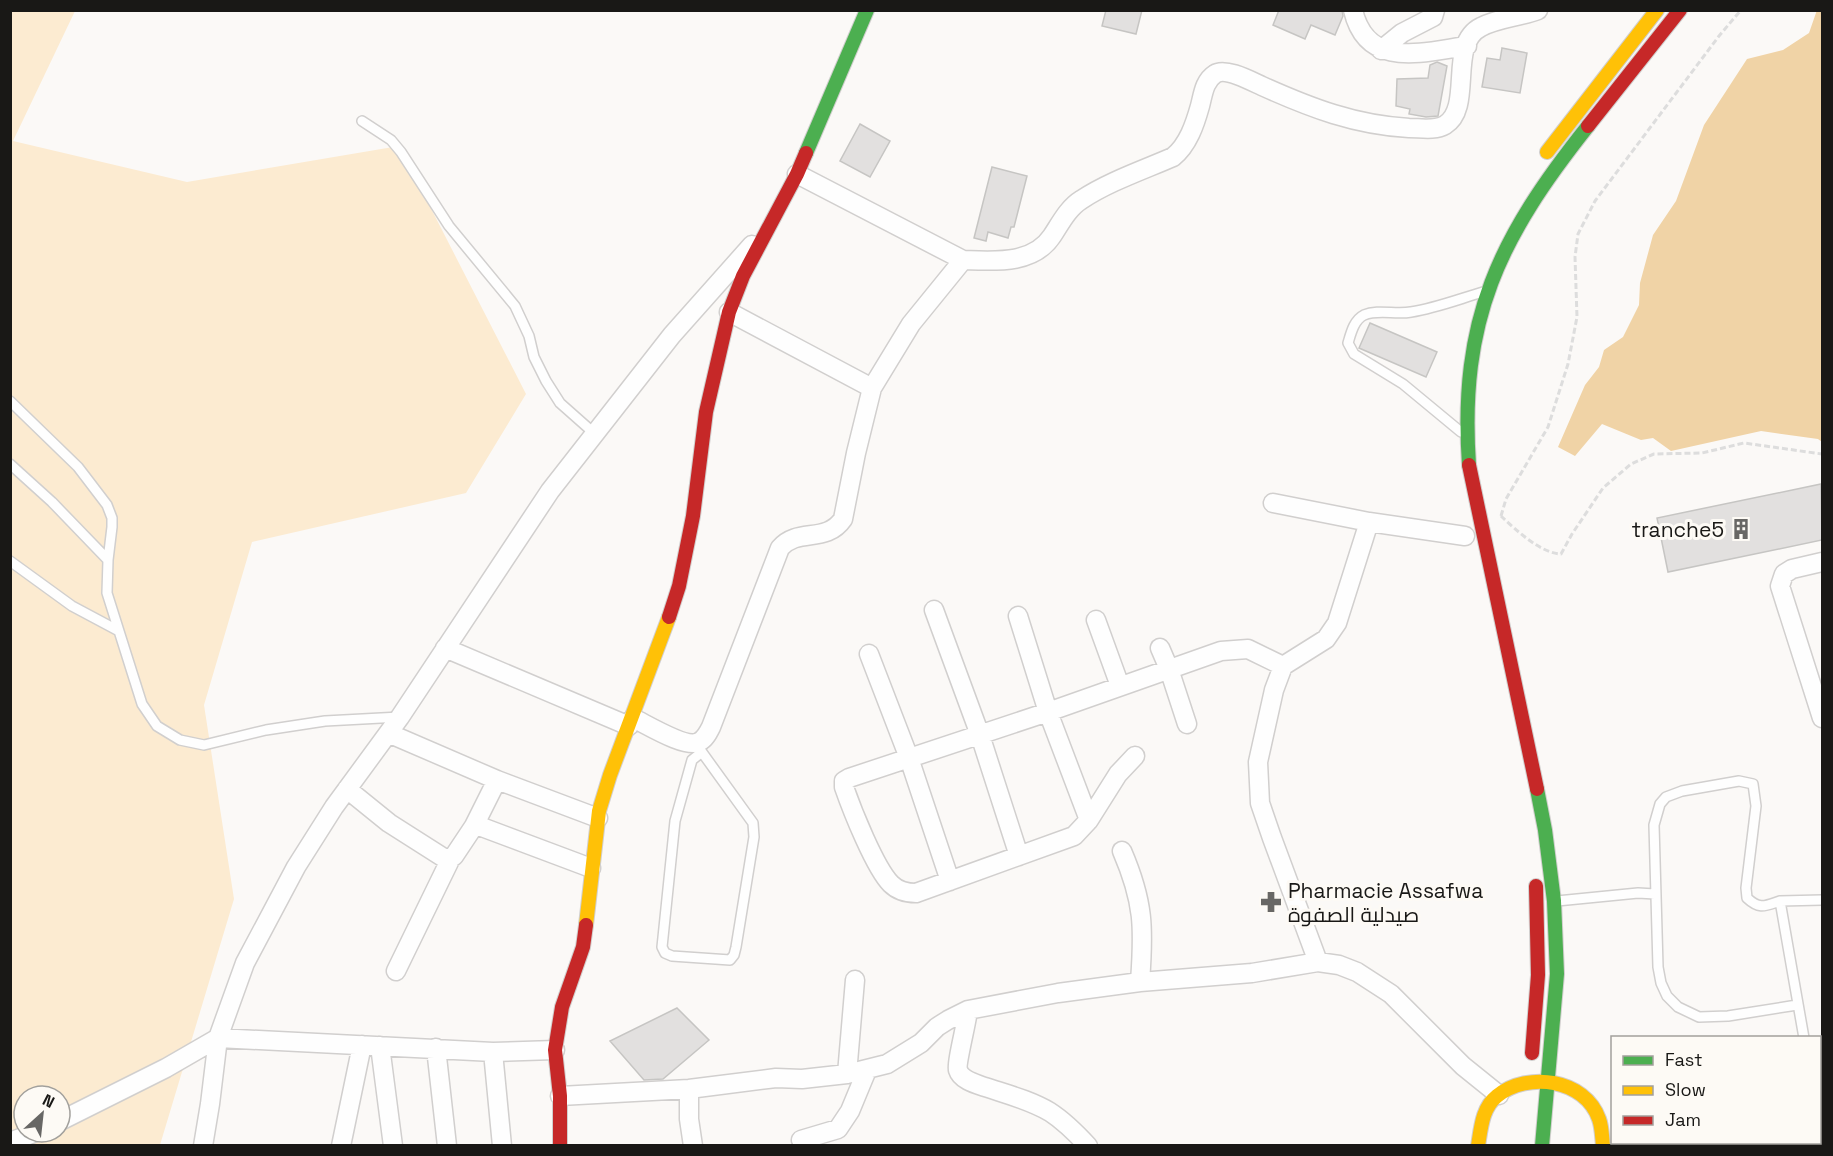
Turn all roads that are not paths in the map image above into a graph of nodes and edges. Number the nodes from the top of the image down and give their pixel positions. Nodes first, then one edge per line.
1 (867, 10) edge
2 (1353, 10) edge
3 (1435, 10) edge
4 (1538, 10) edge
5 (1657, 10) edge
6 (1680, 10) edge
7 (1467, 46) junction
8 (1381, 50) junction
9 (362, 121) dead end
10 (1539, 162) dead end
11 (797, 174) junction
12 (770, 226) junction
13 (963, 260) junction
14 (1474, 279) dead end
15 (1488, 290) junction
16 (1468, 297) junction
17 (729, 312) junction
18 (1464, 312) dead end
19 (872, 388) junction
20 (10, 401) edge
21 (1449, 404) dead end
22 (1449, 422) junction
23 (595, 434) junction
24 (1466, 436) junction
25 (1450, 444) dead end
26 (10, 464) edge
27 (1273, 503) dead end
28 (1369, 522) junction
29 (1465, 536) dead end
30 (108, 560) junction
31 (10, 561) edge
32 (1822, 562) edge
33 (934, 610) dead end
34 (1018, 616) dead end
35 (1096, 620) dead end
36 (117, 630) junction
37 (445, 648) junction
38 (1160, 648) dead end
39 (869, 654) dead end
40 (1283, 666) junction
41 (1169, 669) junction
42 (1120, 686) junction
43 (1048, 712) junction
44 (400, 717) junction
45 (1822, 718) edge
46 (631, 722) junction
47 (1186, 724) dead end
48 (388, 733) junction
49 (980, 735) junction
50 (699, 748) junction
51 (1135, 756) dead end
52 (909, 758) junction
53 (497, 780) junction
54 (347, 789) junction
55 (597, 818) junction
56 (1089, 820) junction
57 (474, 826) junction
58 (1122, 851) dead end
59 (1019, 856) junction
60 (451, 858) junction
61 (591, 868) junction
62 (1534, 868) dead end
63 (950, 881) junction
64 (1655, 894) junction
65 (1822, 900) edge
66 (1554, 901) junction
67 (1780, 901) junction
68 (1318, 962) junction
69 (396, 971) dead end
70 (855, 980) dead end
71 (1140, 982) junction
72 (1797, 1005) junction
73 (968, 1010) junction
74 (1804, 1036) edge
75 (218, 1038) junction
76 (371, 1046) junction
77 (436, 1048) junction
78 (555, 1050) junction
79 (494, 1053) junction
80 (867, 1070) junction
81 (847, 1074) junction
82 (1530, 1080) junction
83 (1547, 1080) junction
84 (688, 1089) junction
85 (1499, 1095) junction
86 (560, 1096) junction
87 (1528, 1102) dead end
88 (72, 1115) edge
89 (1607, 1127) edge
90 (801, 1140) dead end
91 (202, 1146) edge
92 (341, 1146) edge
93 (393, 1146) edge
94 (447, 1146) edge
95 (502, 1146) edge
96 (560, 1146) edge
97 (693, 1146) edge
98 (1088, 1146) edge
99 (1479, 1146) edge
100 (1542, 1146) edge
101 (1603, 1146) edge

1 - 11 main road
2 - 8 street
3 - 8 street
4 - 7 street
5 - 10 main road
6 - 15 main road
7 - 8 street
7 - 13 street
9 - 23 lane
11 - 12 main road
11 - 13 street
12 - 17 main road
12 - 23 street
13 - 19 street
14 - 16 main road
15 - 16 lane
15 - 24 main road
16 - 18 main road
16 - 22 lane
17 - 19 street
17 - 46 main road
19 - 50 street
20 - 30 lane
21 - 22 main road
22 - 24 lane
22 - 25 main road
23 - 37 street
24 - 66 main road
26 - 30 lane
27 - 28 street
28 - 29 street
28 - 40 street
30 - 36 lane
31 - 36 lane
32 - 45 street
33 - 49 street
34 - 43 street
35 - 42 street
36 - 44 lane
37 - 44 street
37 - 46 street
38 - 41 street
39 - 52 street
40 - 41 street
40 - 68 street
41 - 42 street
41 - 47 street
42 - 43 street
43 - 49 street
43 - 56 street
44 - 48 street
46 - 50 street
46 - 55 main road
48 - 53 street
48 - 54 street
49 - 52 street
49 - 59 street
50 - 50 lane
51 - 56 street
52 - 63 street
52 - 63 street
53 - 55 street
53 - 57 street
54 - 60 street
54 - 75 street
55 - 61 main road
56 - 59 street
57 - 60 street
57 - 61 street
58 - 71 street
59 - 63 street
60 - 69 street
61 - 78 main road
62 - 82 main road
64 - 66 lane
64 - 67 lane
64 - 72 lane
65 - 67 lane
66 - 83 main road
67 - 72 lane
68 - 71 street
68 - 85 street
70 - 81 street
71 - 73 street
72 - 74 lane
73 - 80 street
73 - 98 street
75 - 76 street
75 - 88 street
75 - 91 street
76 - 77 street
76 - 92 street
76 - 93 street
77 - 79 street
77 - 94 street
78 - 79 street
78 - 86 main road
79 - 95 street
80 - 81 street
80 - 90 street
81 - 84 street
82 - 83 main road
82 - 85 main road
82 - 87 main road
83 - 89 main road
83 - 100 main road
84 - 86 street
84 - 97 street
85 - 99 main road
86 - 96 main road
89 - 101 main road

